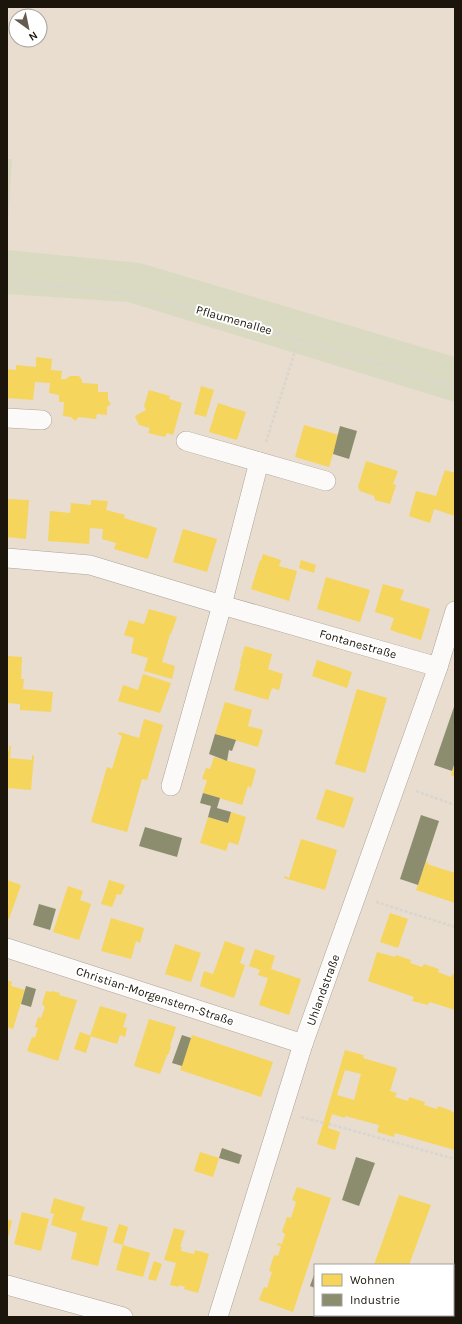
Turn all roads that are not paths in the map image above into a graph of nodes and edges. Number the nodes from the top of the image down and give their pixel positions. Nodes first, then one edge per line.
1 (7, 418) edge
2 (42, 420) dead end
3 (186, 441) dead end
4 (259, 462) junction
5 (326, 481) dead end
6 (7, 558) edge
7 (222, 606) junction
8 (455, 611) edge
9 (438, 667) junction
10 (171, 786) dead end
11 (7, 948) edge
12 (304, 1044) junction
13 (7, 1285) edge
14 (123, 1317) edge
15 (218, 1317) edge

1 - 2 street
3 - 4 street
4 - 5 street
4 - 7 street
6 - 7 street, Fontanestraße
7 - 9 street, Fontanestraße
7 - 10 street
8 - 9 street
9 - 12 street, Uhlandstraße
11 - 12 street, Christian-Morgenstern-Straße
12 - 15 street, Uhlandstraße
13 - 14 street

